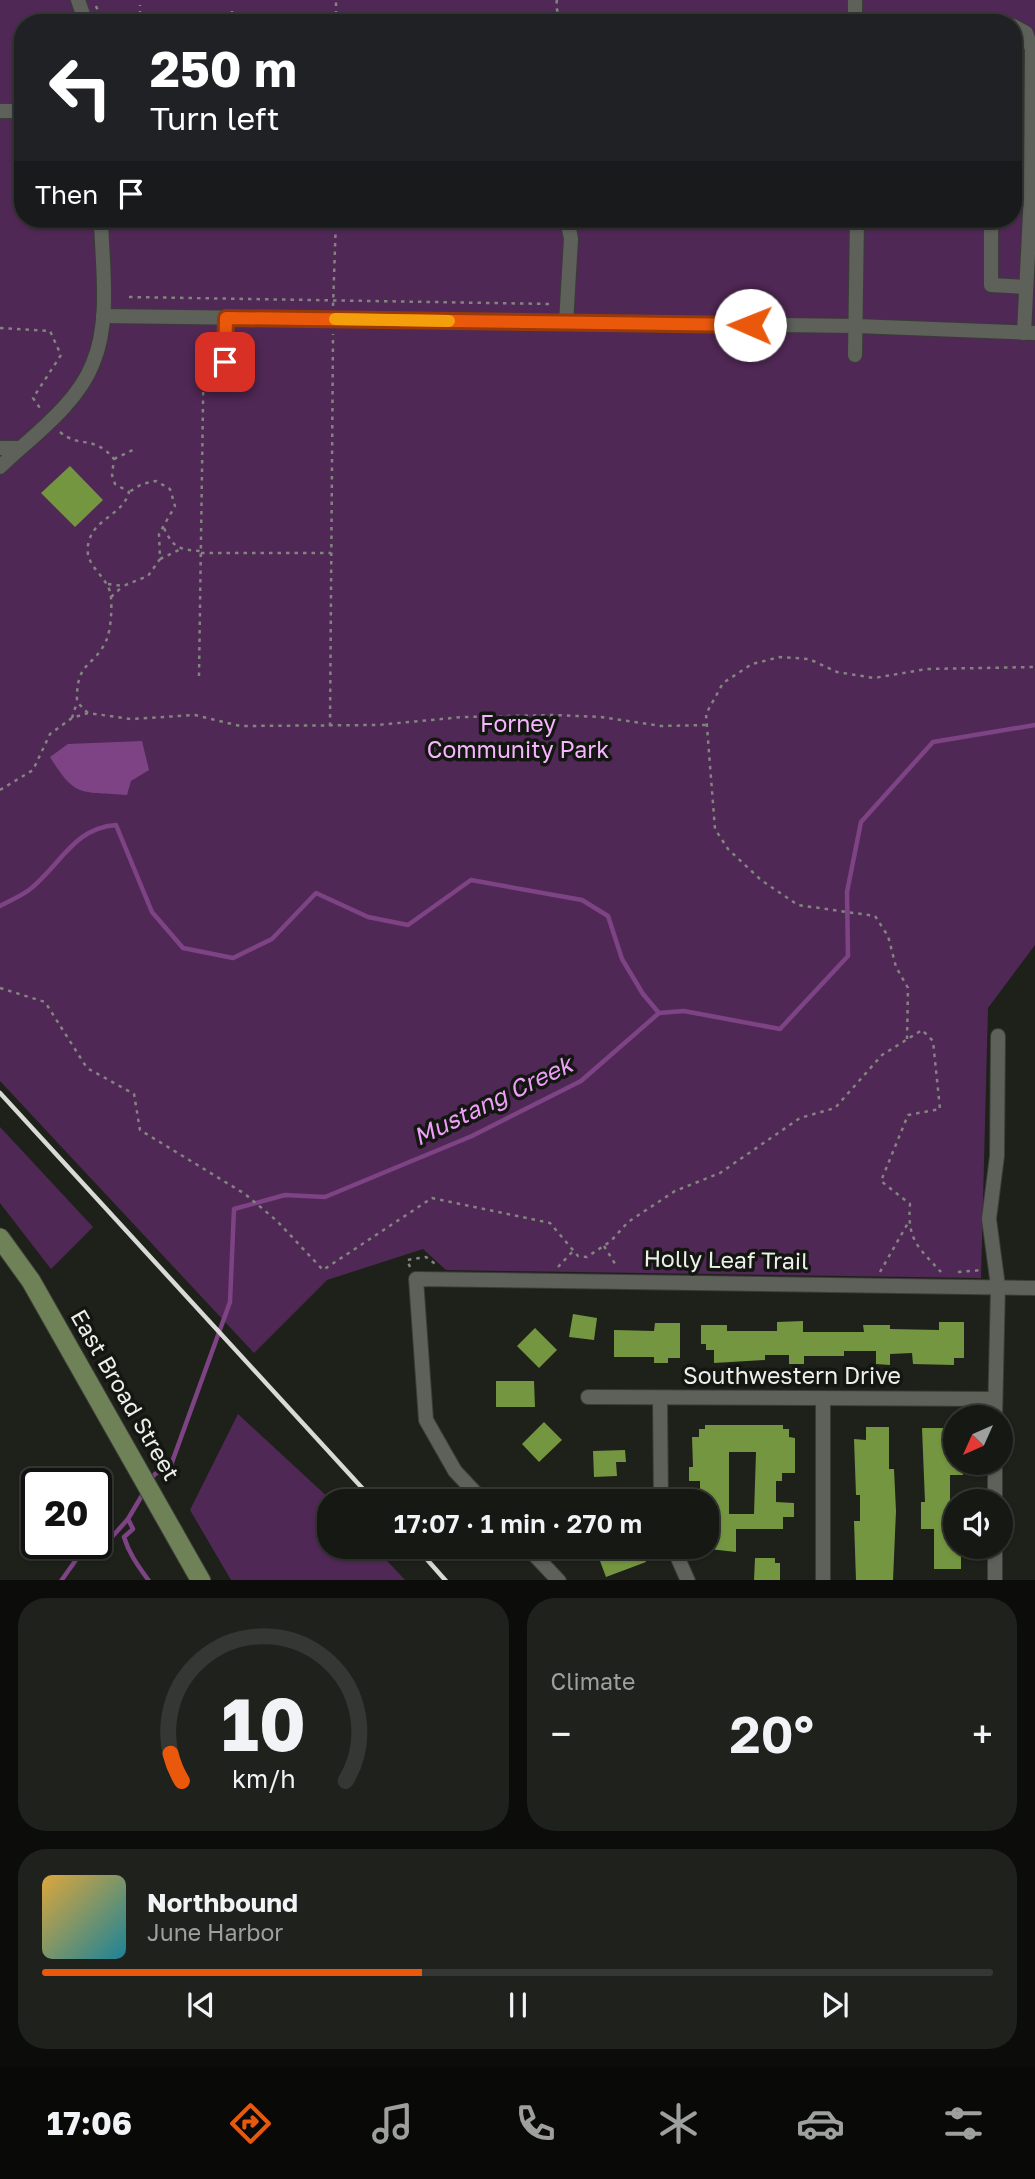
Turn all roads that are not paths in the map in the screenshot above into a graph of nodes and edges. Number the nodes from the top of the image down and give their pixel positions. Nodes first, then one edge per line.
1 (1031, 30) edge
2 (1033, 194) edge
3 (101, 228) edge
4 (569, 228) edge
5 (857, 228) edge
6 (991, 228) edge
7 (1026, 287) junction
8 (103, 316) junction
9 (226, 318) junction
10 (566, 323) junction
11 (856, 326) junction
12 (1030, 333) edge
13 (855, 355) dead end
14 (225, 362) dead end
15 (0, 448) edge
16 (20, 448) junction
17 (0, 467) edge
18 (998, 1036) dead end
19 (0, 1238) edge
20 (998, 1286) junction
21 (1035, 1288) edge
22 (588, 1397) dead end
23 (660, 1398) junction
24 (823, 1399) junction
25 (995, 1399) junction
26 (995, 1405) edge
27 (471, 1489) edge
28 (661, 1489) edge
29 (539, 1559) edge
30 (678, 1559) edge
31 (995, 1559) edge
32 (201, 1580) edge
33 (559, 1580) edge
34 (688, 1580) edge
35 (822, 1580) edge
36 (995, 1580) edge

1 - 2 street
2 - 7 street
3 - 8 street
4 - 10 street
5 - 11 street
6 - 7 street
7 - 12 street
8 - 9 street
8 - 16 street
9 - 10 street
9 - 14 street
10 - 11 street
11 - 12 street
11 - 13 street
15 - 16 street
16 - 17 street
18 - 20 street
19 - 32 main road, East Broad Street
20 - 21 street, Holly Leaf Trail
20 - 25 street
20 - 27 street, Holly Leaf Trail
22 - 23 street, Southwestern Drive
23 - 24 street, Southwestern Drive
23 - 28 street
24 - 25 street, Southwestern Drive
24 - 35 street
25 - 26 street
29 - 33 street
30 - 34 street
31 - 36 street

